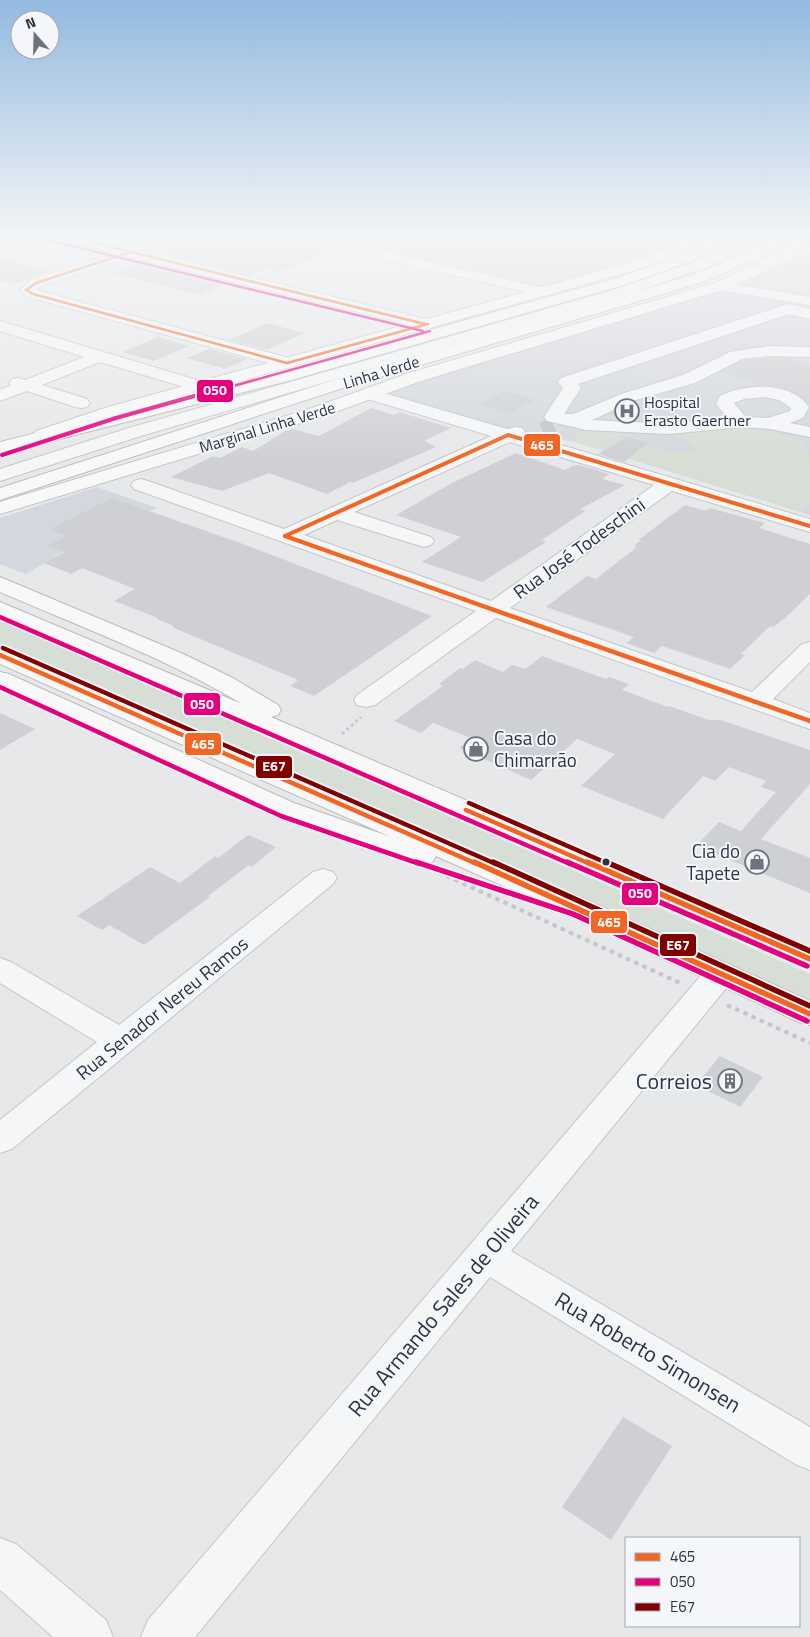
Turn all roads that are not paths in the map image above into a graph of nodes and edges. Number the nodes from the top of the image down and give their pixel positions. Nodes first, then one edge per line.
1 (94, 310) edge
2 (372, 310) edge
3 (477, 310) edge
4 (519, 310) edge
5 (554, 310) edge
6 (590, 310) edge
7 (638, 310) edge
8 (783, 310) edge
9 (794, 310) edge
10 (810, 314) edge
11 (752, 320) junction
12 (428, 324) junction
13 (0, 326) edge
14 (781, 329) dead end
15 (807, 340) edge
16 (777, 350) junction
17 (100, 356) junction
18 (810, 359) edge
19 (288, 363) junction
20 (5, 378) dead end
21 (359, 378) junction
22 (25, 386) junction
23 (201, 387) junction
24 (370, 394) junction
25 (0, 396) edge
26 (81, 403) dead end
27 (741, 422) junction
28 (770, 424) junction
29 (540, 428) junction
30 (138, 431) junction
31 (810, 432) edge
32 (20, 442) junction
33 (206, 446) junction
34 (0, 448) edge
35 (0, 465) edge
36 (0, 475) edge
37 (669, 484) junction
38 (141, 485) dead end
39 (0, 494) edge
40 (0, 508) edge
41 (336, 513) junction
42 (810, 526) edge
43 (285, 536) junction
44 (424, 541) dead end
45 (0, 584) edge
46 (0, 609) edge
47 (493, 609) junction
48 (810, 649) edge
49 (0, 655) edge
50 (0, 679) edge
51 (756, 702) junction
52 (367, 706) road end
53 (810, 721) edge
54 (379, 773) junction
55 (323, 878) dead end
56 (576, 907) junction
57 (810, 959) edge
58 (0, 969) edge
59 (725, 990) junction
60 (810, 1014) edge
61 (120, 1042) junction
62 (0, 1139) edge
63 (485, 1254) junction
64 (810, 1450) edge
65 (0, 1560) edge
66 (89, 1637) edge
67 (165, 1637) edge

1 - 19 street
2 - 12 street
3 - 12 main road
4 - 32 main road, Linha Verde
5 - 30 street
6 - 21 main road, Linha Verde
7 - 24 main road, Marginal Linha Verde
8 - 11 street
9 - 10 street
11 - 14 street
11 - 29 street
12 - 19 main road
13 - 17 street
15 - 16 street
16 - 18 street
16 - 29 street
17 - 22 street
17 - 23 street
19 - 23 main road
20 - 22 street
21 - 33 main road
21 - 39 main road, Linha Verde
22 - 25 street
22 - 26 street
23 - 32 main road
24 - 29 street
24 - 33 main road, Marginal Linha Verde
27 - 28 street
27 - 28 street
27 - 29 street
28 - 31 street
29 - 37 street
29 - 41 street
30 - 35 street
30 - 36 street
32 - 34 main road, Linha Verde
33 - 40 main road, Marginal Linha Verde
37 - 42 street
37 - 47 street, Rua José Todeschini
38 - 43 street
41 - 43 street
41 - 44 street
43 - 47 street
45 - 54 main road
46 - 54 main road
47 - 51 street
47 - 52 street, Rua José Todeschini
48 - 51 street
49 - 56 main road
50 - 56 main road
51 - 53 street
54 - 57 main road
55 - 61 street, Rua Senador Nereu Ramos
56 - 59 main road
58 - 61 street
59 - 60 main road
59 - 63 street, Rua Armando Sales de Oliveira
61 - 62 street, Rua Senador Nereu Ramos
63 - 64 street, Rua Roberto Simonsen
63 - 67 street, Rua Armando Sales de Oliveira
65 - 66 street

